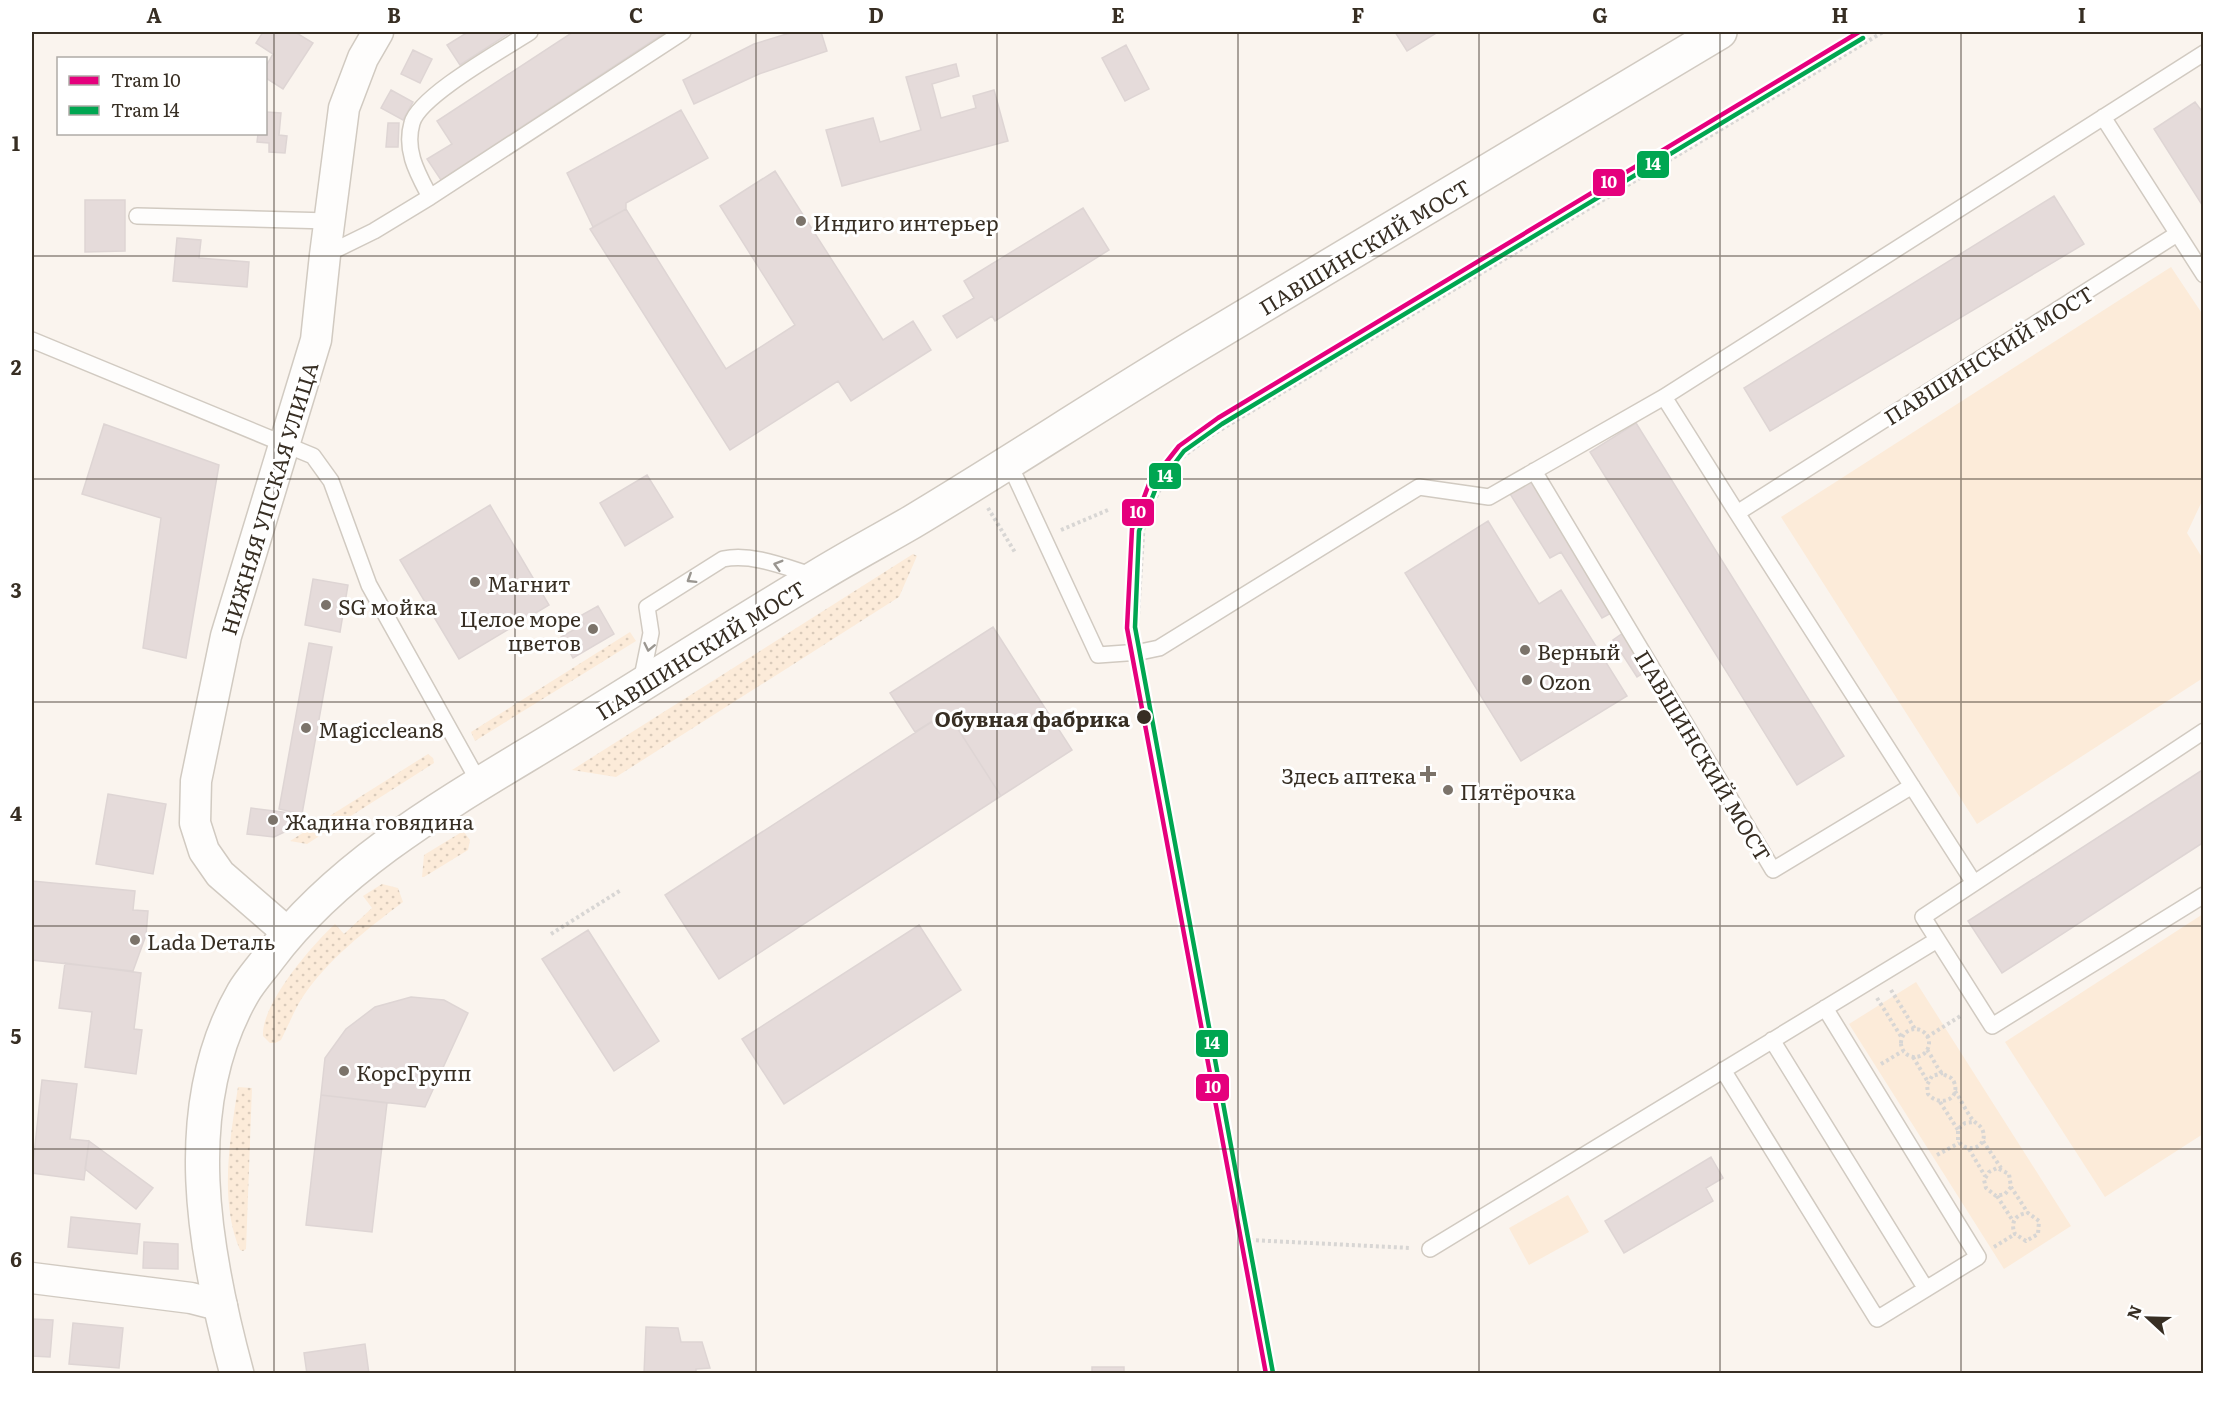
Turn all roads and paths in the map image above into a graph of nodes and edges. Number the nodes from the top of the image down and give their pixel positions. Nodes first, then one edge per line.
1 (378, 32) edge
2 (530, 32) edge
3 (683, 32) edge
4 (1720, 32) edge
5 (1883, 32) edge
6 (2204, 53) edge
7 (2103, 117) junction
8 (430, 197) junction
9 (137, 216) dead end
10 (330, 221) junction
11 (2177, 234) junction
12 (325, 255) junction
13 (2204, 275) edge
14 (32, 340) edge
15 (1664, 397) junction
16 (286, 443) junction
17 (1009, 463) junction
18 (1534, 471) junction
19 (1108, 510) dead end
20 (1737, 513) junction
21 (1044, 538) junction
22 (817, 576) junction
23 (1140, 652) junction
24 (640, 686) junction
25 (2204, 731) edge
26 (480, 784) junction
27 (1912, 786) junction
28 (1974, 883) junction
29 (621, 890) dead end
30 (2204, 895) edge
31 (288, 933) junction
32 (551, 934) dead end
33 (1937, 940) junction
34 (1881, 974) junction
35 (1867, 982) junction
36 (1978, 1005) junction
37 (1824, 1008) junction
38 (1916, 1029) junction
39 (1927, 1037) junction
40 (1902, 1038) junction
41 (1772, 1040) junction
42 (1928, 1050) junction
43 (1912, 1057) junction
44 (1723, 1070) junction
45 (1943, 1073) junction
46 (1928, 1082) junction
47 (1955, 1091) junction
48 (1940, 1102) junction
49 (1974, 1122) junction
50 (1958, 1130) junction
51 (1983, 1141) junction
52 (1968, 1149) junction
53 (2001, 1169) junction
54 (1985, 1177) junction
55 (2011, 1187) junction
56 (1996, 1196) junction
57 (2028, 1213) junction
58 (2013, 1221) junction
59 (1250, 1240) junction
60 (1430, 1249) joint
61 (32, 1278) edge
62 (1926, 1289) junction
63 (222, 1306) junction
64 (237, 1374) edge
65 (1274, 1374) edge

1 - 10 street, НИЖНЯЯ УПСКАЯ УЛИЦА
2 - 8 lane
3 - 8 lane
4 - 17 main road, ПАВШИНСКИЙ МОСТ
5 - 23 path
6 - 7 lane
7 - 11 lane
7 - 15 lane
8 - 12 lane
9 - 10 lane
10 - 12 street, НИЖНЯЯ УПСКАЯ УЛИЦА
11 - 13 lane
11 - 20 lane, ПАВШИНСКИЙ МОСТ
12 - 16 street, НИЖНЯЯ УПСКАЯ УЛИЦА
14 - 16 lane
15 - 18 lane
15 - 20 lane
16 - 26 lane
16 - 31 street, НИЖНЯЯ УПСКАЯ УЛИЦА
17 - 21 lane
17 - 22 main road, ПАВШИНСКИЙ МОСТ
18 - 23 lane
18 - 27 lane, ПАВШИНСКИЙ МОСТ
19 - 21 path
20 - 27 lane
21 - 23 lane
22 - 24 main road, ПАВШИНСКИЙ МОСТ
22 -> 24 lane
23 - 59 path
24 - 26 main road, ПАВШИНСКИЙ МОСТ
25 - 28 lane
26 - 31 main road, ПАВШИНСКИЙ МОСТ
27 - 28 lane
28 - 33 lane
29 - 32 path
30 - 36 lane
31 - 63 main road, ПАВШИНСКИЙ МОСТ
33 - 34 lane
33 - 36 lane
34 - 35 lane
34 - 38 path
35 - 37 lane
35 - 40 path
36 - 39 path
37 - 41 lane
37 - 62 lane
38 - 39 path
38 - 40 path
39 - 42 path
40 - 43 path
41 - 44 lane
41 - 62 lane
42 - 43 path
42 - 45 path
43 - 46 path
44 - 60 lane
44 - 62 lane
45 - 46 path
45 - 47 path
46 - 48 path
47 - 48 path
47 - 49 path
48 - 50 path
49 - 50 path
49 - 51 path
50 - 52 path
51 - 52 path
51 - 53 path
52 - 54 path
53 - 54 path
53 - 55 path
54 - 56 path
55 - 56 path
55 - 57 path
56 - 58 path
57 - 58 path
57 - 58 path
59 - 60 path
59 - 65 path
61 - 63 street
63 - 64 main road, ПАВШИНСКИЙ МОСТ

